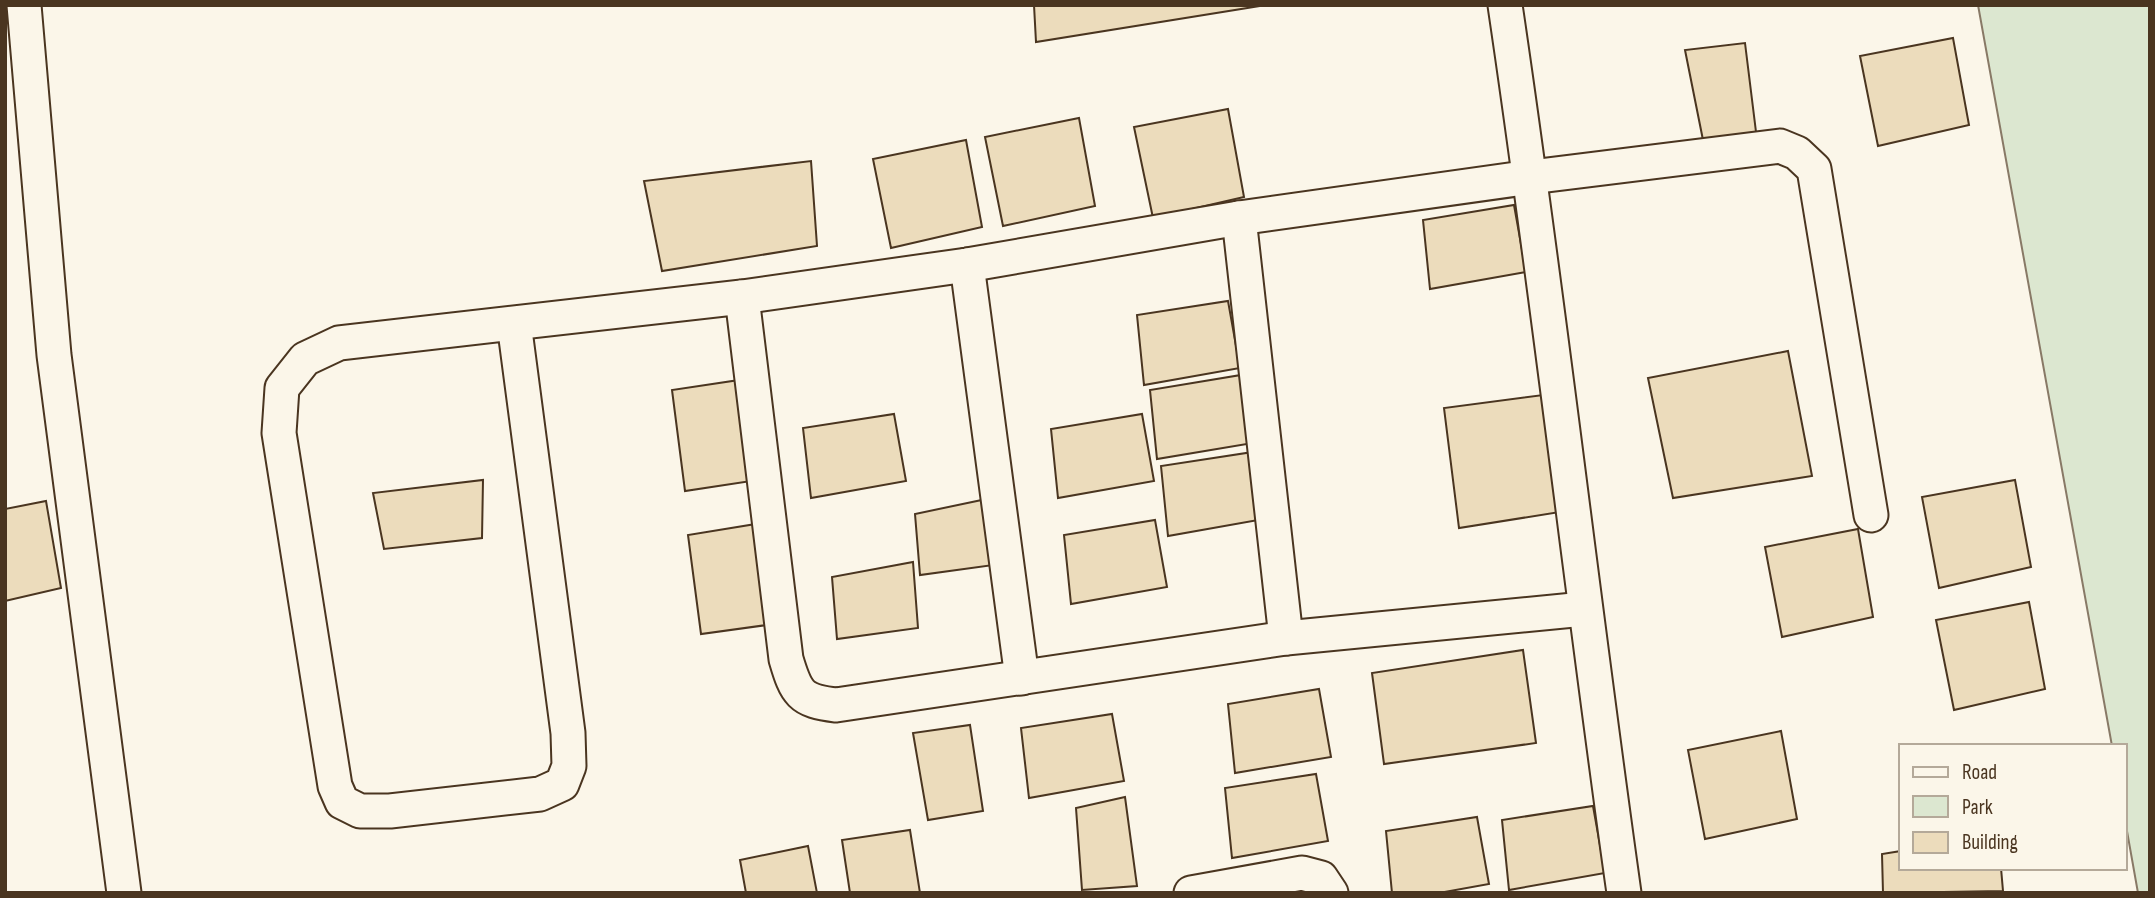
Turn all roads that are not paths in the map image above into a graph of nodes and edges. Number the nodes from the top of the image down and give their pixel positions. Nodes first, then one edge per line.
1 (24, 5) edge
2 (1505, 5) edge
3 (1531, 177) junction
4 (1238, 218) junction
5 (967, 265) junction
6 (742, 297) junction
7 (514, 323) junction
8 (1871, 515) dead end
9 (1584, 609) junction
10 (1286, 638) junction
11 (1022, 678) junction
12 (124, 893) edge
13 (1191, 893) edge
14 (1331, 893) edge
15 (1624, 893) edge

1 - 12 street
2 - 3 street
3 - 4 street
3 - 8 street
3 - 9 street
4 - 5 street
4 - 10 street
5 - 6 street
5 - 11 street
6 - 7 street
6 - 11 street
7 - 7 street
9 - 10 street
9 - 15 street
10 - 11 street
13 - 14 street

